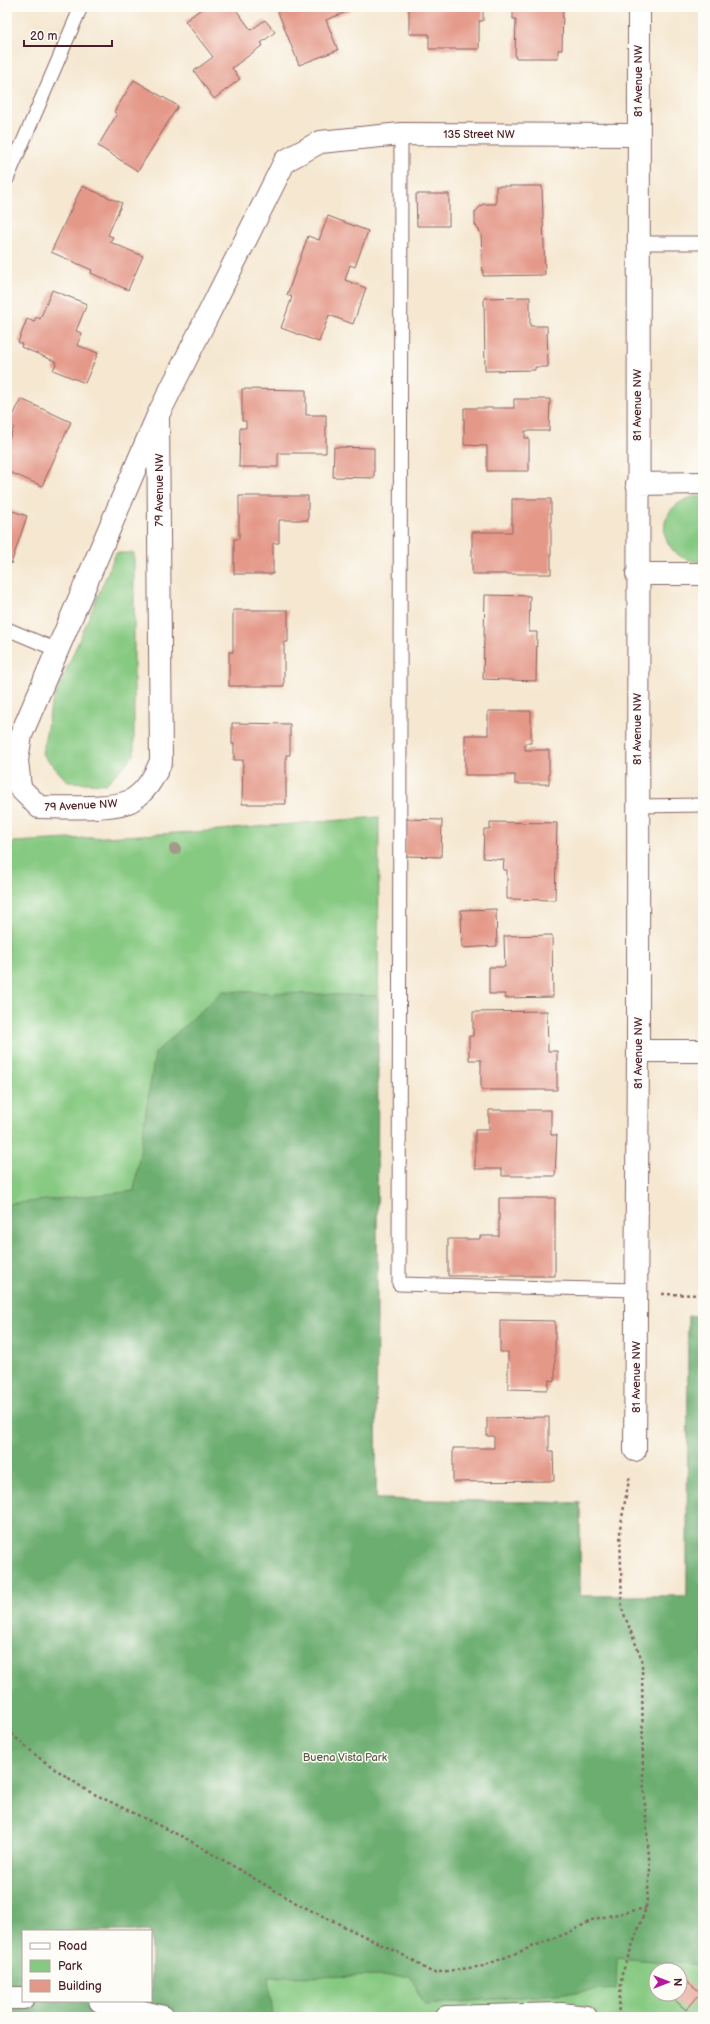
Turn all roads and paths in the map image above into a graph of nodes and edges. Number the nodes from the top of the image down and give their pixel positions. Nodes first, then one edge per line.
1 (81, 7) edge
2 (639, 7) edge
3 (401, 134) junction
4 (638, 135) junction
5 (320, 142) joint
6 (7, 179) edge
7 (638, 243) junction
8 (703, 243) edge
9 (158, 415) junction
10 (703, 483) edge
11 (637, 484) junction
12 (637, 574) junction
13 (703, 574) edge
14 (7, 629) edge
15 (57, 650) junction
16 (703, 805) edge
17 (637, 806) junction
18 (638, 1051) junction
19 (703, 1051) edge
20 (636, 1290) junction
21 (703, 1295) edge
22 (635, 1450) joint
23 (7, 1730) edge
24 (646, 1908) junction
25 (7, 1998) edge
26 (22, 1998) edge
27 (104, 2002) edge
28 (163, 2017) edge
29 (446, 2017) edge
30 (586, 2017) edge
31 (618, 2017) edge

1 - 6 lane
2 - 4 street, 81 Avenue NW
3 - 4 street, 135 Street NW
3 - 5 street, 135 Street NW
3 - 20 lane
4 - 7 street, 81 Avenue NW
5 - 9 street, 79 Avenue NW
7 - 8 lane
7 - 11 street, 81 Avenue NW
9 - 15 street, 79 Avenue NW
9 - 15 street, 79 Avenue NW
10 - 11 street
11 - 12 street, 81 Avenue NW
12 - 13 street
12 - 17 street, 81 Avenue NW
14 - 15 lane
16 - 17 lane
17 - 18 street, 81 Avenue NW
18 - 19 street
18 - 20 street, 81 Avenue NW
20 - 21 path
20 - 22 street, 81 Avenue NW
22 - 24 path
23 - 24 path
24 - 31 path
25 - 26 street
27 - 28 street
29 - 30 street

